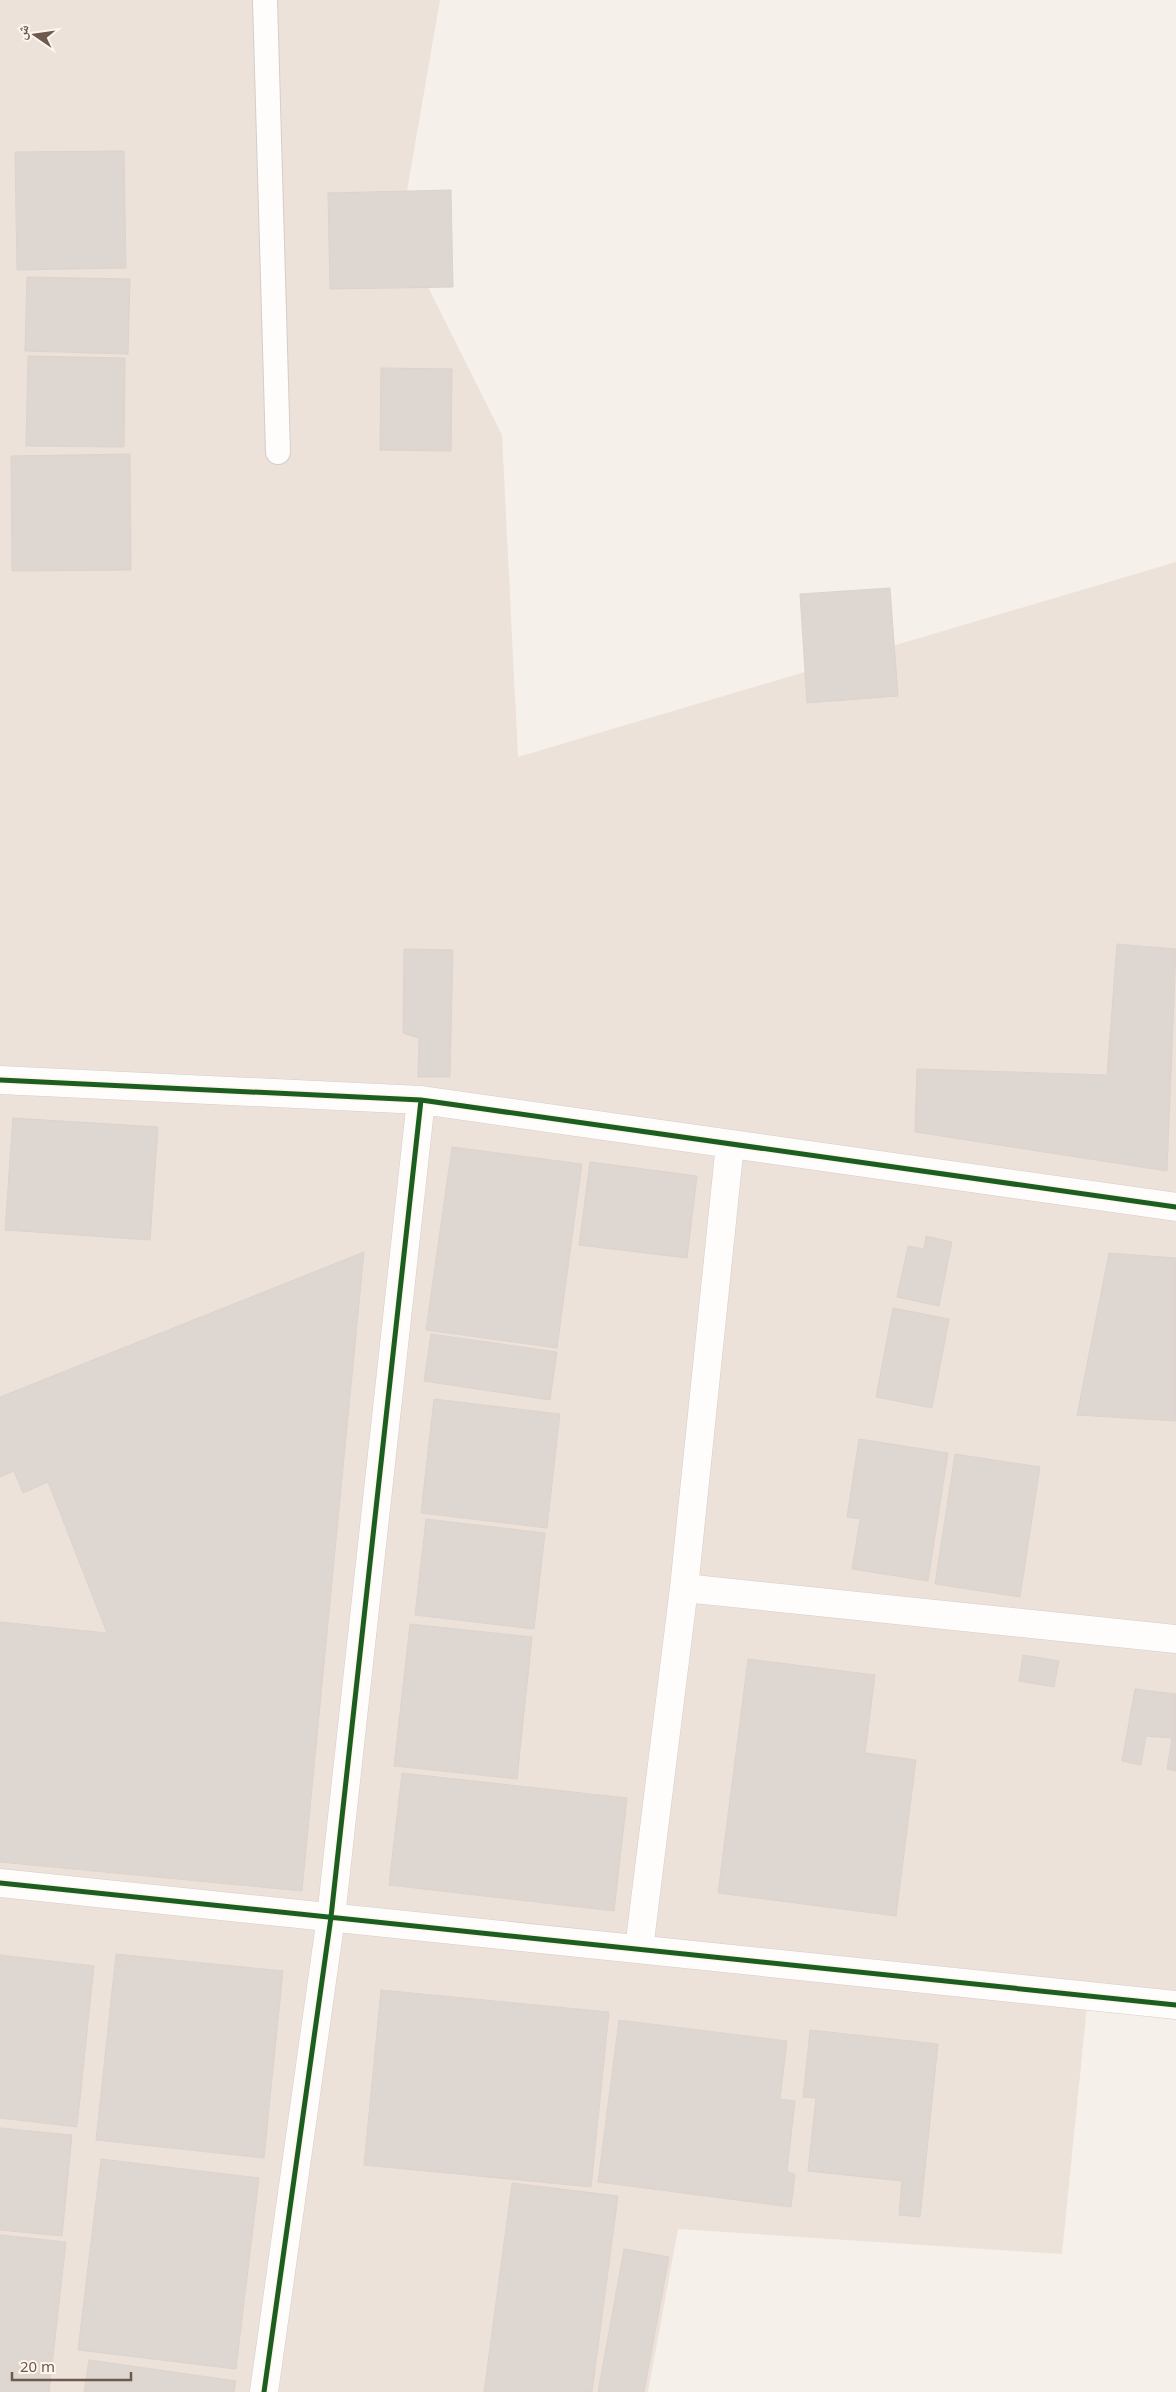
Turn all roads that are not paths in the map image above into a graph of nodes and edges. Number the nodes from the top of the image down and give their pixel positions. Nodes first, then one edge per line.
1 (265, 0) edge
2 (278, 452) dead end
3 (0, 1080) edge
4 (421, 1100) junction
5 (730, 1144) junction
6 (1176, 1207) edge
7 (684, 1588) junction
8 (1176, 1639) edge
9 (0, 1883) edge
10 (331, 1917) junction
11 (639, 1949) junction
12 (1176, 2005) edge
13 (264, 2392) edge

1 - 2 lane
3 - 4 street
4 - 5 street
4 - 10 street
5 - 6 street
5 - 7 street
7 - 8 street
7 - 11 street
9 - 10 street
10 - 11 street
10 - 13 street
11 - 12 street

